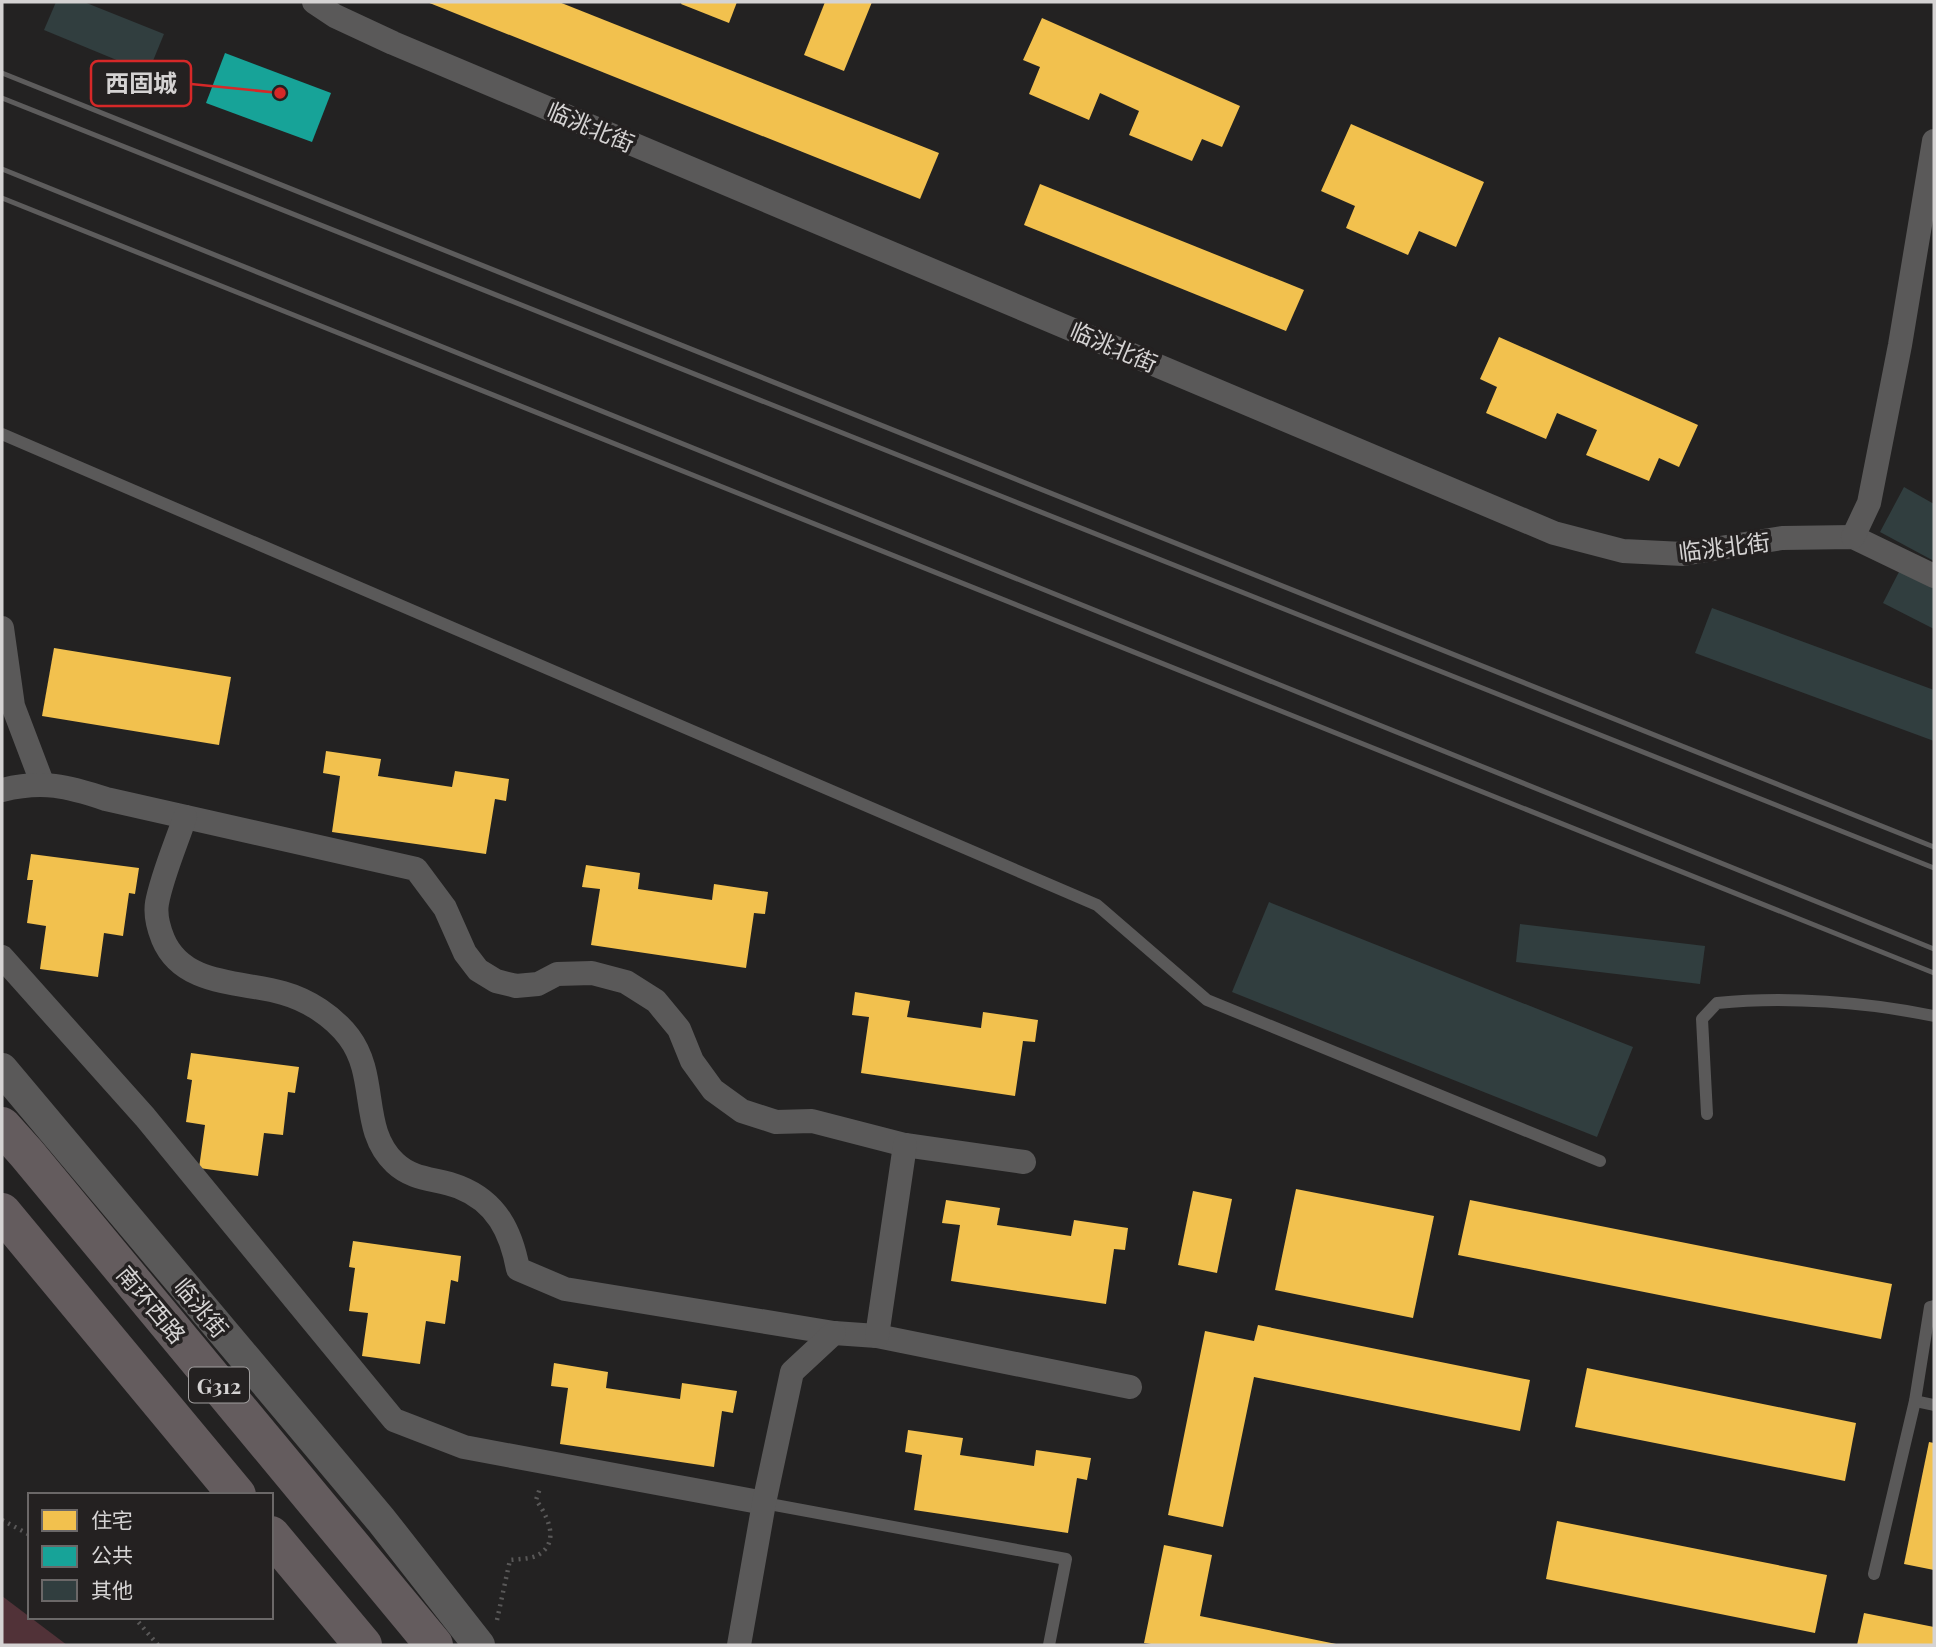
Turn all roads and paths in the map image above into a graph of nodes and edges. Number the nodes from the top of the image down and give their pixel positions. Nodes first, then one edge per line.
1 (314, 2) edge
2 (1934, 141) edge
3 (2, 434) edge
4 (1853, 537) junction
5 (1934, 576) edge
6 (2, 628) edge
7 (43, 785) junction
8 (2, 790) edge
9 (185, 817) junction
10 (2, 957) edge
11 (1934, 1016) edge
12 (2, 1069) edge
13 (1707, 1114) dead end
14 (2, 1126) edge
15 (905, 1145) junction
16 (1600, 1161) dead end
17 (1024, 1162) dead end
18 (2, 1212) edge
19 (1934, 1306) edge
20 (834, 1333) junction
21 (877, 1335) junction
22 (1130, 1387) dead end
23 (1915, 1401) junction
24 (1934, 1405) edge
25 (546, 1462) junction
26 (235, 1493) edge
27 (764, 1503) junction
28 (2, 1520) edge
29 (28, 1534) edge
30 (273, 1537) edge
31 (1874, 1574) dead end
32 (136, 1619) edge
33 (488, 1633) edge
34 (158, 1645) edge
35 (363, 1645) edge
36 (435, 1645) edge
37 (739, 1645) edge
38 (1049, 1645) edge

1 - 4 street, 临洮北街
2 - 4 street
3 - 16 lane
4 - 5 street, 临洮北街
6 - 7 street
7 - 8 street
7 - 9 street
9 - 15 street
9 - 20 street
10 - 25 street
11 - 13 lane
12 - 33 street, 临洮街
14 - 36 highway, 南环西路 / G312
15 - 17 street
15 - 21 street
18 - 26 highway, G312
19 - 23 lane
20 - 21 street
20 - 27 street
21 - 22 street
23 - 24 lane
23 - 31 lane
25 - 27 street
25 - 33 path
27 - 37 street
27 - 38 lane
28 - 29 path
30 - 35 highway
32 - 34 path

